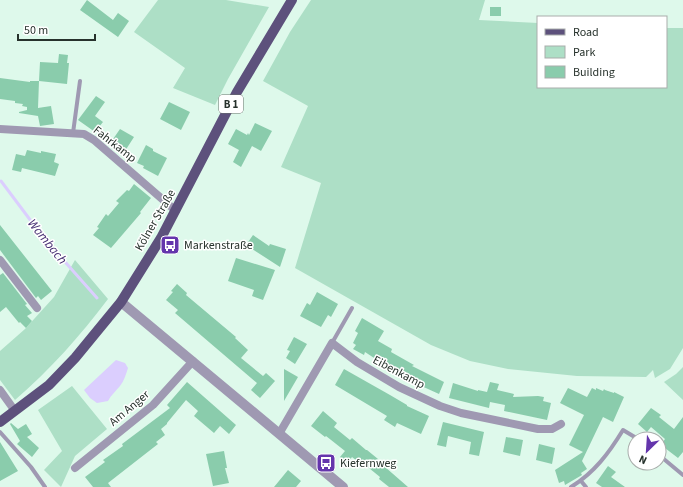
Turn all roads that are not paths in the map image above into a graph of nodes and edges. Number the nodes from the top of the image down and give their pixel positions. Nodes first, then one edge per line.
1 (292, 0) edge
2 (80, 81) dead end
3 (0, 129) edge
4 (73, 133) junction
5 (176, 211) junction
6 (0, 261) edge
7 (121, 302) junction
8 (37, 308) dead end
9 (352, 308) dead end
10 (332, 343) junction
11 (193, 361) junction
12 (0, 390) edge
13 (15, 411) junction
14 (0, 422) edge
15 (561, 424) dead end
16 (0, 432) edge
17 (627, 432) edge
18 (279, 434) junction
19 (667, 462) edge
20 (75, 468) dead end
21 (683, 475) edge
22 (581, 481) junction
23 (45, 487) edge
24 (343, 487) edge
25 (571, 487) edge
26 (586, 487) edge

1 - 5 main road, Kölner Straße / B 1
2 - 4 lane
3 - 4 street, Fahrkamp
4 - 5 street, Fahrkamp
5 - 7 main road, Kölner Straße / B 1
6 - 8 street
7 - 11 street
7 - 13 main road, Kölner Straße / B 1
9 - 10 lane
10 - 15 street, Eibenkamp
10 - 18 street
11 - 18 street
11 - 20 street, Am Anger
12 - 13 street
13 - 14 main road, Kölner Straße / B 1
16 - 23 lane
17 - 22 lane
18 - 24 street
19 - 21 lane
22 - 25 lane
22 - 26 lane

